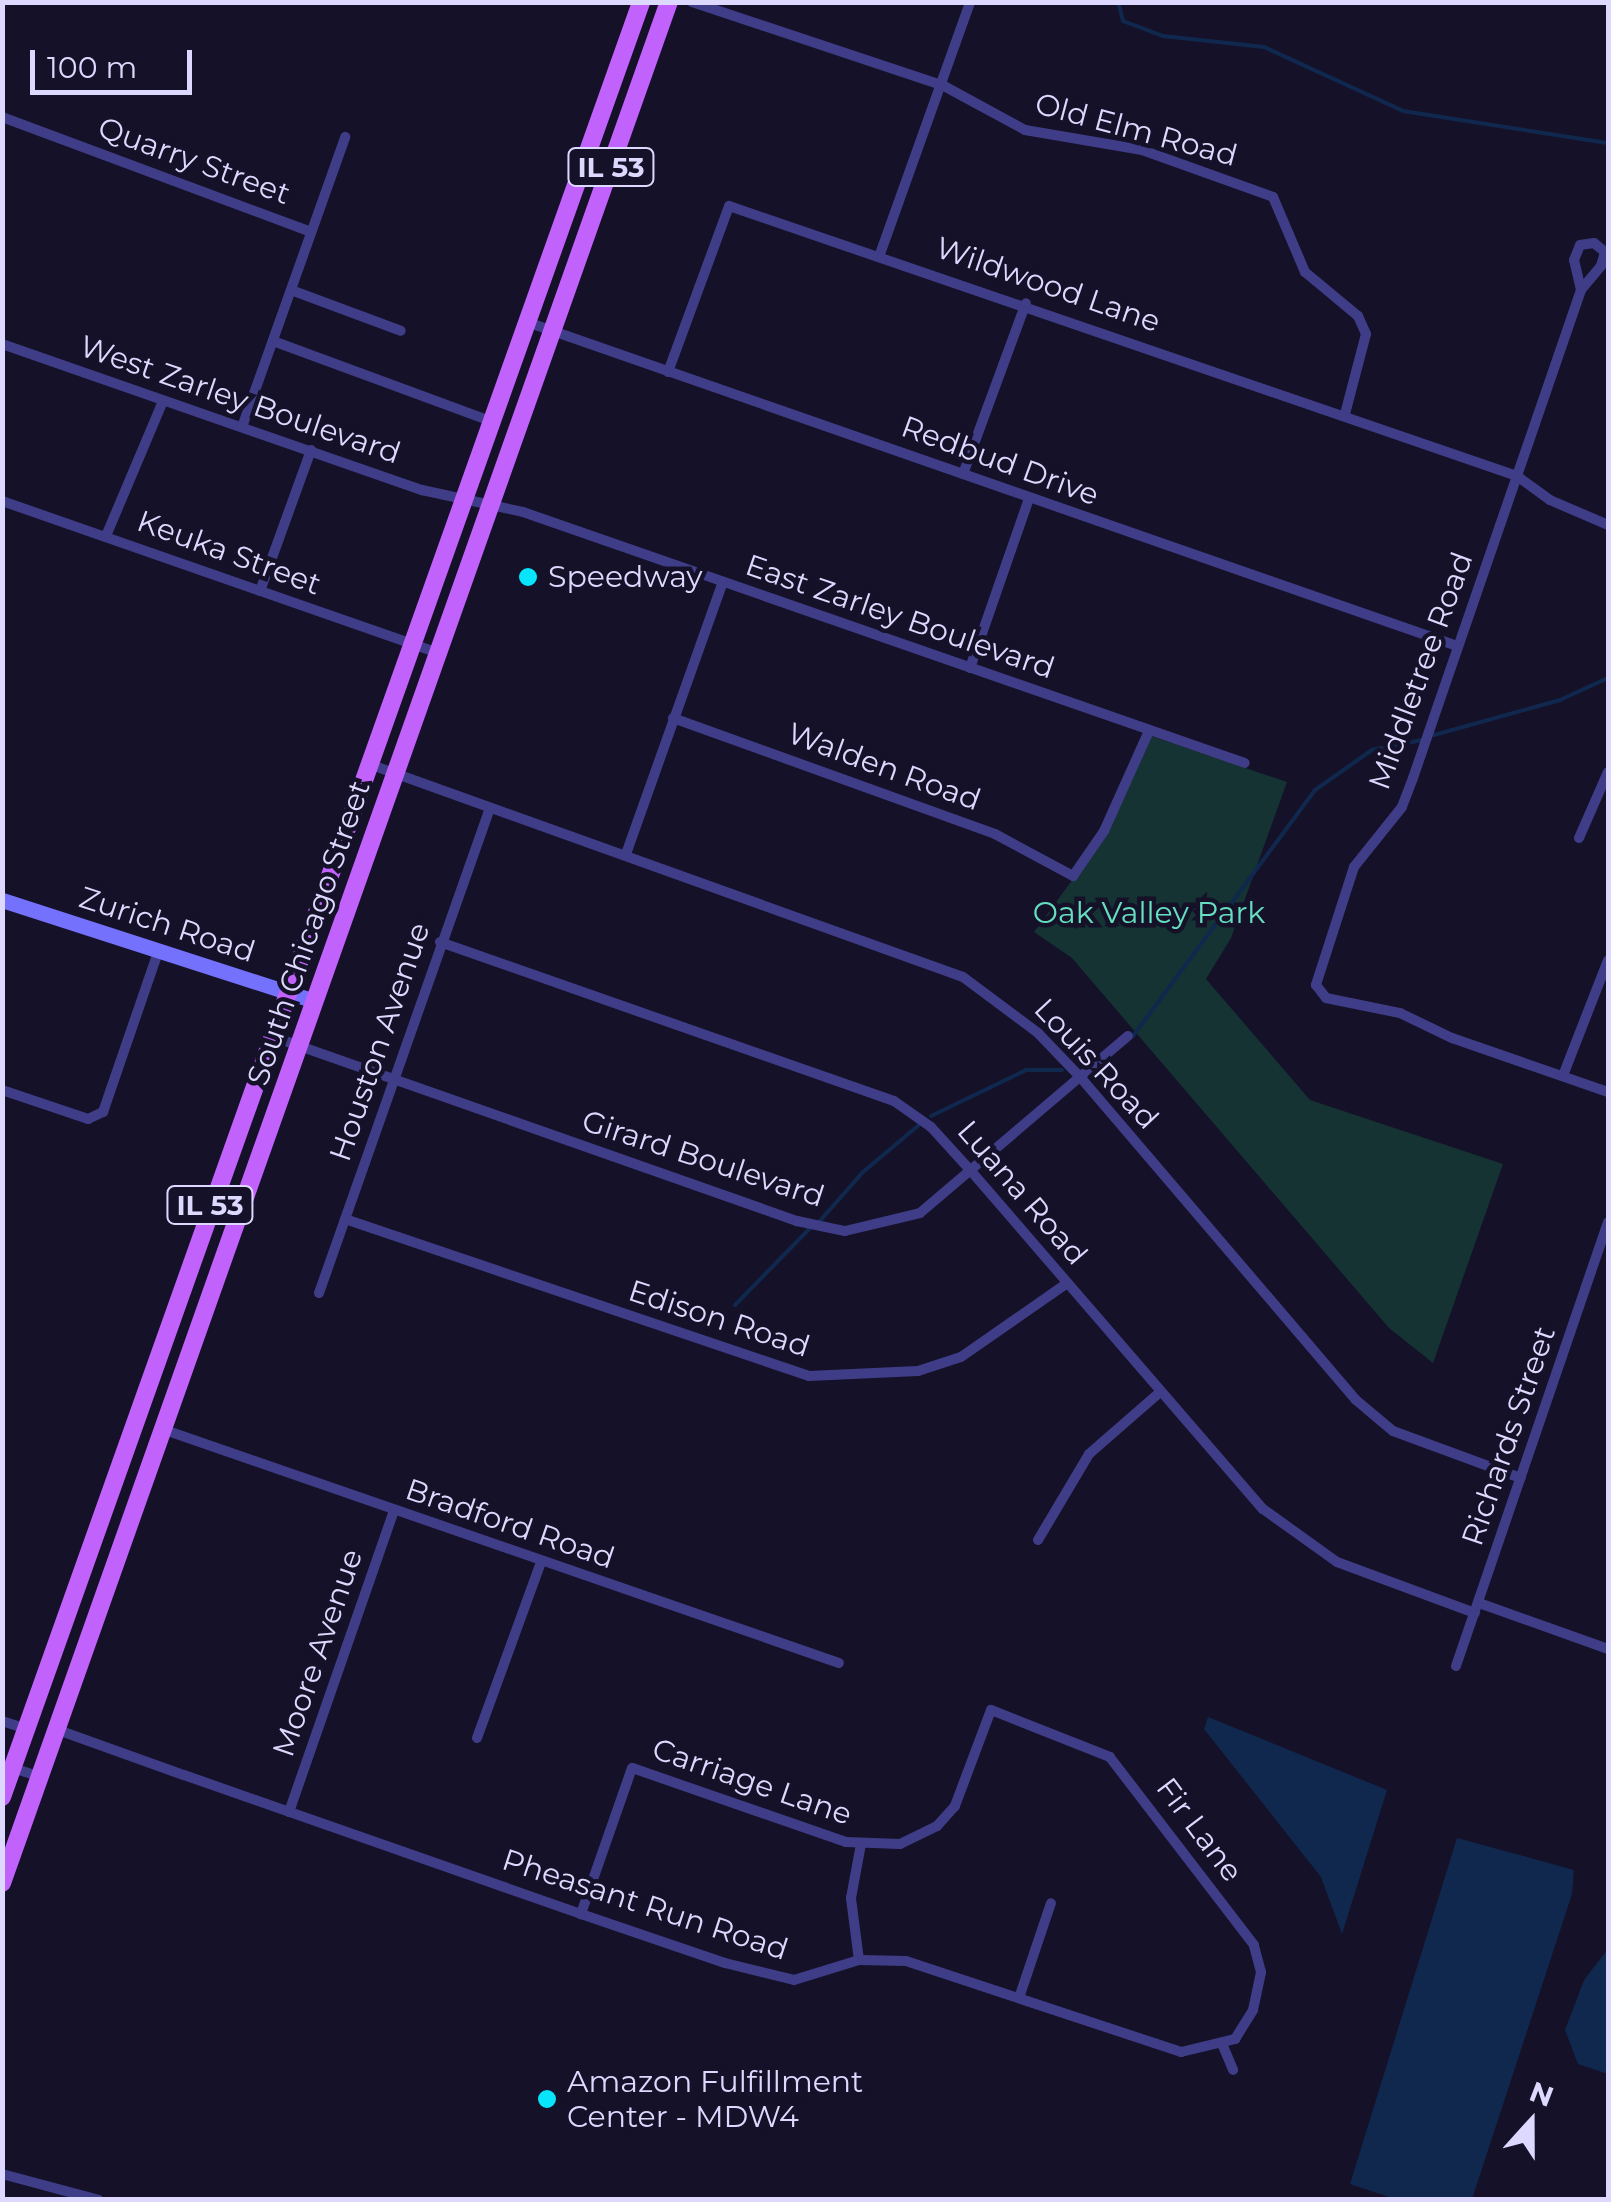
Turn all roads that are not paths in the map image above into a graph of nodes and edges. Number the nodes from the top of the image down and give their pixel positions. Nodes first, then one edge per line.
1 (641, 2) edge
2 (669, 2) edge
3 (692, 2) edge
4 (970, 2) edge
5 (944, 86) junction
6 (2, 117) edge
7 (345, 138) dead end
8 (311, 232) junction
9 (880, 254) junction
10 (291, 290) junction
11 (1581, 290) dead end
12 (1026, 303) junction
13 (527, 322) junction
14 (553, 330) junction
15 (401, 331) dead end
16 (273, 341) junction
17 (2, 344) edge
18 (668, 372) junction
19 (163, 401) junction
20 (1344, 414) junction
21 (491, 421) junction
22 (242, 428) junction
23 (310, 450) junction
24 (962, 474) junction
25 (1517, 476) junction
26 (464, 498) junction
27 (1029, 499) junction
28 (2, 501) edge
29 (489, 504) junction
30 (1608, 525) edge
31 (106, 536) junction
32 (723, 582) junction
33 (260, 592) junction
34 (412, 644) junction
35 (1457, 646) junction
36 (438, 653) junction
37 (970, 668) junction
38 (673, 718) junction
39 (1149, 731) junction
40 (1245, 763) dead end
41 (369, 764) junction
42 (1608, 772) edge
43 (395, 774) junction
44 (490, 808) junction
45 (1579, 838) dead end
46 (626, 854) junction
47 (2, 900) edge
48 (440, 942) junction
49 (158, 952) junction
50 (1608, 960) edge
51 (287, 992) junction
52 (315, 1001) junction
53 (271, 1036) junction
54 (1128, 1036) dead end
55 (298, 1046) junction
56 (1564, 1073) junction
57 (1081, 1078) junction
58 (392, 1080) junction
59 (2, 1090) edge
60 (1608, 1092) edge
61 (971, 1171) junction
62 (345, 1220) junction
63 (1608, 1222) edge
64 (1066, 1284) junction
65 (319, 1292) dead end
66 (1160, 1392) junction
67 (165, 1430) junction
68 (1520, 1478) junction
69 (394, 1512) junction
70 (1038, 1540) dead end
71 (89, 1544) junction
72 (122, 1556) junction
73 (542, 1562) junction
74 (1477, 1608) junction
75 (1608, 1649) edge
76 (839, 1663) dead end
77 (1456, 1666) dead end
78 (991, 1710) joint
79 (2, 1721) edge
80 (26, 1729) junction
81 (58, 1730) junction
82 (476, 1738) dead end
83 (13, 1768) junction
84 (40, 1777) junction
85 (2, 1796) edge
86 (289, 1812) junction
87 (861, 1844) junction
88 (2, 1883) edge
89 (1051, 1902) dead end
90 (582, 1914) junction
91 (859, 1960) junction
92 (1019, 1998) junction
93 (1223, 2046) junction
94 (1234, 2070) dead end
95 (2, 2174) edge
96 (98, 2200) edge

1 - 13 main road, South Chicago Street / IL 53
2 - 14 main road, South Chicago Street / IL 53
3 - 5 street, Old Elm Road
4 - 5 street
5 - 9 street
5 - 20 street, Old Elm Road
6 - 8 street, Quarry Street
7 - 8 street
8 - 10 street
9 - 12 street, Wildwood Lane
9 - 18 street, Wildwood Lane
10 - 15 street
10 - 16 street
11 - 25 street, Middletree Road
12 - 20 street, Wildwood Lane
12 - 24 street
13 - 14 street, Redbud Drive
13 - 21 main road, South Chicago Street / IL 53
14 - 18 street, Redbud Drive
14 - 29 main road, South Chicago Street / IL 53
16 - 21 street
16 - 22 street
17 - 19 street, West Zarley Boulevard
18 - 24 street, Redbud Drive
19 - 22 street, West Zarley Boulevard
19 - 31 street
20 - 25 street, Wildwood Lane
21 - 26 main road, South Chicago Street / IL 53
22 - 23 street, West Zarley Boulevard
23 - 26 street, West Zarley Boulevard
23 - 33 street
24 - 27 street, Redbud Drive
25 - 30 street, Wildwood Lane
25 - 35 street, Middletree Road
26 - 29 street, East Zarley Boulevard
26 - 34 main road, South Chicago Street / IL 53
27 - 35 street, Redbud Drive
27 - 37 street
28 - 31 street, Keuka Street
29 - 32 street, East Zarley Boulevard
29 - 36 main road, South Chicago Street / IL 53
31 - 33 street, Keuka Street
32 - 37 street, East Zarley Boulevard
32 - 38 street
33 - 34 street, Keuka Street
34 - 36 street, Keuka Street
34 - 41 main road, South Chicago Street / IL 53
35 - 56 street, Middletree Road
36 - 43 main road, South Chicago Street / IL 53
37 - 39 street, East Zarley Boulevard
38 - 39 street, Walden Road
38 - 46 street
39 - 40 street, East Zarley Boulevard
41 - 43 street, Louis Road
41 - 51 main road, South Chicago Street / IL 53
42 - 45 street
43 - 44 street, Louis Road
43 - 52 main road, South Chicago Street / IL 53
44 - 46 street, Louis Road
44 - 48 street, Houston Avenue
46 - 57 street, Louis Road
47 - 49 street, Zurich Road
48 - 58 street, Houston Avenue
48 - 61 street, Luana Road
49 - 51 street, Zurich Road
49 - 59 street
50 - 56 street
51 - 52 street, Zurich Road
51 - 53 main road, South Chicago Street / IL 53
52 - 55 main road, South Chicago Street / IL 53
53 - 55 street, Girard Boulevard
53 - 71 main road, South Chicago Street / IL 53
54 - 57 street, Girard Boulevard
55 - 58 street, Girard Boulevard
55 - 67 main road, South Chicago Street / IL 53
56 - 60 street, Middletree Road
57 - 61 street, Girard Boulevard
57 - 68 street, Louis Road
58 - 61 street, Girard Boulevard
58 - 62 street, Houston Avenue
61 - 64 street, Luana Road
62 - 64 street, Edison Road
62 - 65 street, Houston Avenue
63 - 68 street, Richards Street
64 - 66 street, Luana Road
66 - 70 street
66 - 74 street, Luana Road
67 - 69 street, Bradford Road
67 - 72 main road, South Chicago Street / IL 53
68 - 74 street, Richards Street
69 - 73 street, Bradford Road
69 - 86 street, Moore Avenue
71 - 72 street
71 - 80 main road, South Chicago Street / IL 53
72 - 81 main road, South Chicago Street / IL 53
73 - 76 street, Bradford Road
73 - 82 street
74 - 75 street, Luana Road
74 - 77 street, Richards Street
78 - 87 street, Carriage Lane
78 - 93 street, Fir Lane
79 - 80 street
80 - 83 main road, South Chicago Street / IL 53
81 - 84 main road, South Chicago Street / IL 53
81 - 86 street, Pheasant Run Road
83 - 84 street
83 - 85 main road, South Chicago Street / IL 53
84 - 88 main road, South Chicago Street / IL 53
86 - 90 street, Pheasant Run Road
87 - 90 street, Carriage Lane
87 - 91 street
89 - 92 street
90 - 91 street, Pheasant Run Road
91 - 92 street, Pheasant Run Road
92 - 93 street, Pheasant Run Road
93 - 94 street
95 - 96 street

